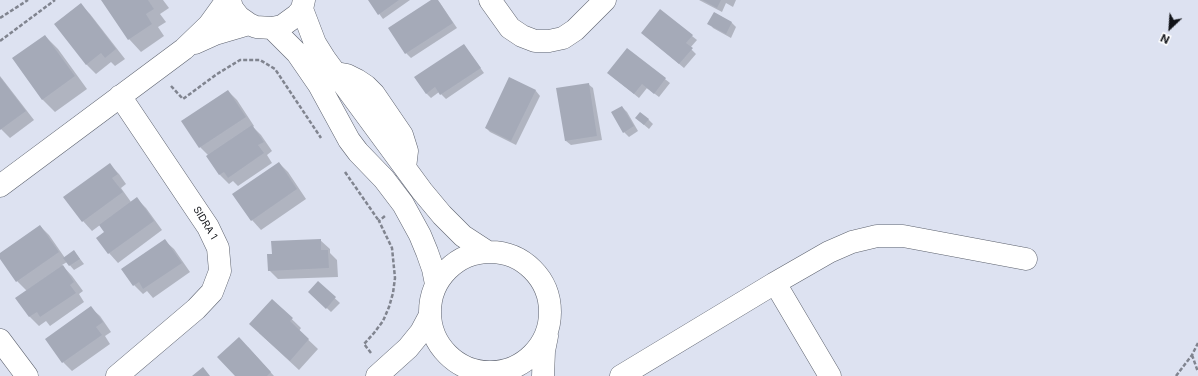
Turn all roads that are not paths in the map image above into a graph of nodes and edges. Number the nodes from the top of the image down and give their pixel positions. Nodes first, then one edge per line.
1 (228, 0) edge
2 (490, 0) edge
3 (605, 0) edge
4 (303, 4) edge
5 (249, 24) junction
6 (272, 28) junction
7 (184, 49) junction
8 (120, 96) junction
9 (0, 186) edge
10 (486, 251) junction
11 (1026, 259) dead end
12 (775, 283) junction
13 (436, 284) junction
14 (429, 317) junction
15 (548, 332) junction
16 (0, 340) edge
17 (380, 373) edge
18 (493, 373) edge
19 (27, 376) edge
20 (117, 376) edge
21 (454, 376) edge
22 (543, 376) edge
23 (621, 376) edge
24 (830, 376) edge

1 - 5 street
1 - 7 street
2 - 3 street
4 - 6 street
4 - 10 street
5 - 6 street
5 - 7 street
6 - 13 street
7 - 8 street
8 - 9 street
8 - 20 street, SIDRA 1
10 - 13 street
10 - 15 street
11 - 12 street
12 - 23 street
12 - 24 street
13 - 14 street
14 - 17 street
14 - 18 street
15 - 18 street
15 - 22 street
16 - 19 street
18 - 21 street

